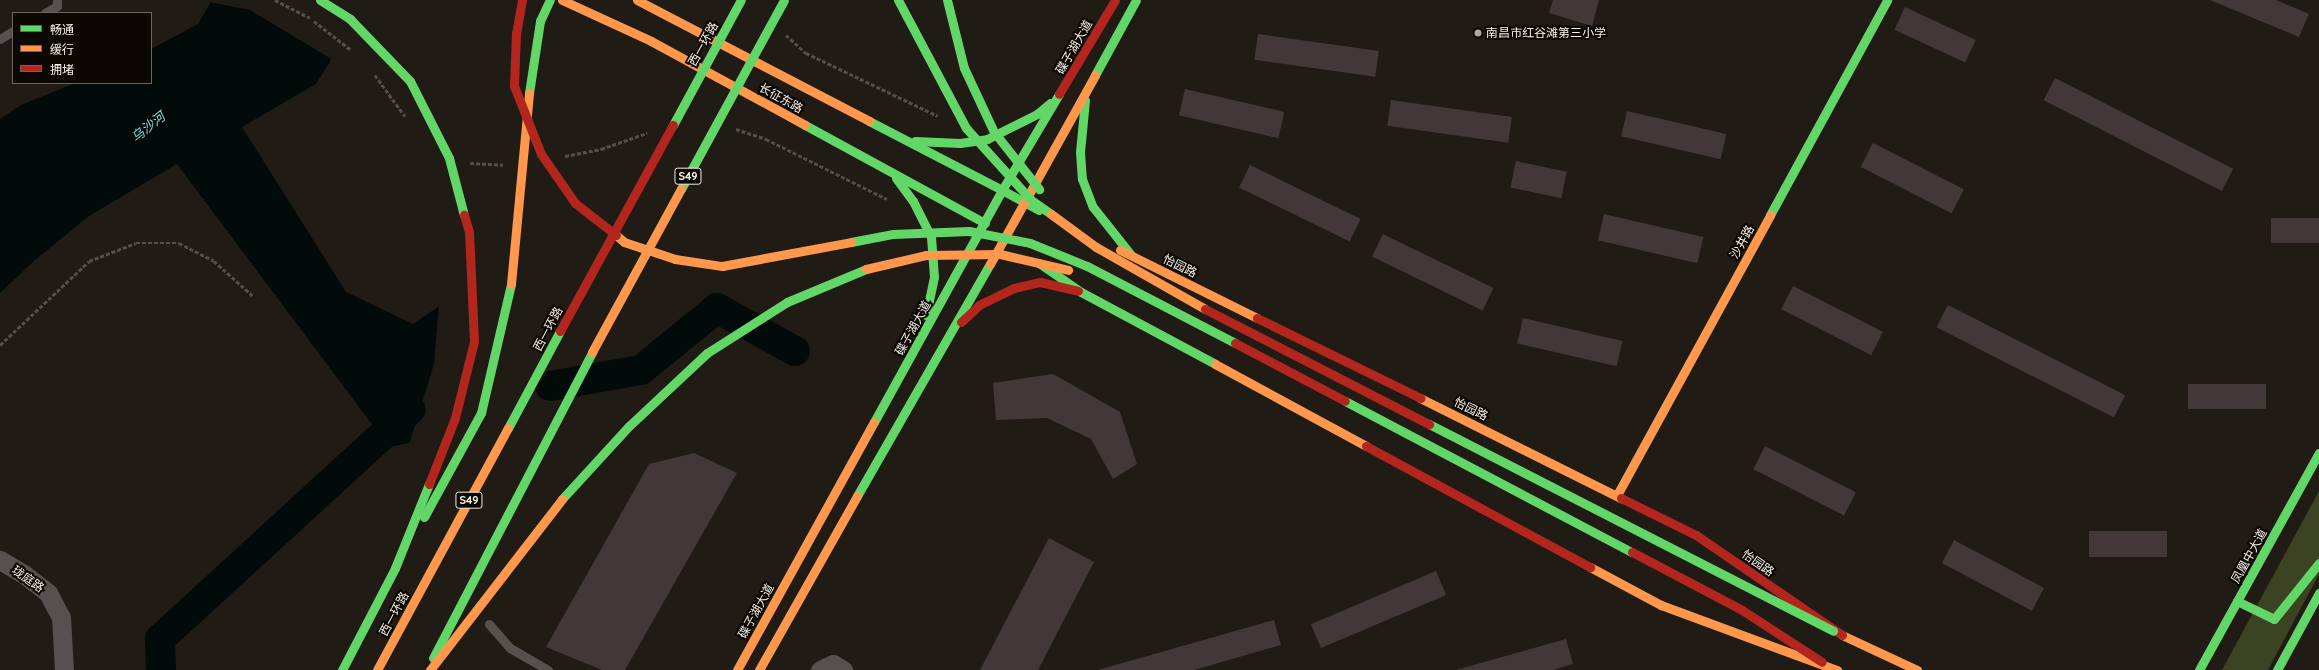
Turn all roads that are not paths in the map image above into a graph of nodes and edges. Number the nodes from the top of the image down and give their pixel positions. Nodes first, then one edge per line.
1 (57, 0) edge
2 (320, 0) edge
3 (522, 0) edge
4 (550, 0) edge
5 (562, 0) edge
6 (637, 0) edge
7 (741, 0) edge
8 (784, 0) edge
9 (898, 0) edge
10 (947, 0) edge
11 (1115, 0) edge
12 (1136, 0) edge
13 (1887, 0) edge
14 (47, 12) edge
15 (12, 33) edge
16 (0, 39) edge
17 (1086, 91) junction
18 (1062, 92) junction
19 (908, 140) junction
20 (892, 172) junction
21 (1002, 190) junction
22 (1046, 195) dead end
23 (1024, 203) junction
24 (985, 223) junction
25 (1005, 239) junction
26 (1108, 241) dead end
27 (1130, 255) junction
28 (1081, 292) junction
29 (1203, 308) junction
30 (1177, 314) junction
31 (948, 334) junction
32 (917, 346) junction
33 (2319, 453) edge
34 (1618, 495) junction
35 (0, 560) edge
36 (2319, 563) edge
37 (395, 568) junction
38 (2319, 593) edge
39 (2238, 601) junction
40 (489, 624) dead end
41 (1833, 631) junction
42 (1822, 662) junction
43 (64, 670) edge
44 (342, 670) edge
45 (377, 670) edge
46 (428, 670) edge
47 (548, 670) edge
48 (736, 670) edge
49 (759, 670) edge
50 (820, 670) edge
51 (843, 670) edge
52 (1837, 670) edge
53 (1917, 670) edge
54 (2200, 670) edge
55 (2277, 670) edge

1 - 14 lane
2 - 37 main road, bridge
3 - 30 main road, bridge
4 - 37 main road, bridge
5 - 20 main road, 长征东路
6 - 19 main road, 长征东路
7 - 45 main road, 西一环路 / S49, bridge
8 - 46 main road, S49, bridge
9 - 29 main road, bridge
10 - 22 main road, bridge
11 - 18 main road, 碟子湖大道
12 - 17 main road
13 - 34 main road, 沙井路
15 - 16 lane
17 - 23 main road
17 - 27 main road
18 - 19 main road
18 - 21 main road, 碟子湖大道
19 - 21 main road, 长征东路
20 - 24 main road, 长征东路
20 - 32 main road
21 - 23 main road, 怡园路
21 - 24 main road, 碟子湖大道
23 - 25 main road
23 - 27 main road, 怡园路
24 - 25 main road
24 - 32 main road, 碟子湖大道
25 - 28 main road
25 - 31 main road
26 - 29 main road, bridge
27 - 34 main road, 怡园路
28 - 31 main road
28 - 42 main road
29 - 41 main road, bridge
30 - 42 main road, bridge
30 - 46 main road, bridge
31 - 49 main road
32 - 48 main road, 碟子湖大道
33 - 39 main road, 凤凰中大道
34 - 41 main road, 怡园路
35 - 43 street, 珑庭路
36 - 39 main road
37 - 44 main road, bridge
38 - 55 main road
39 - 54 main road, 凤凰中大道
40 - 47 lane
41 - 53 main road, 怡园路
42 - 52 main road
50 - 51 street

